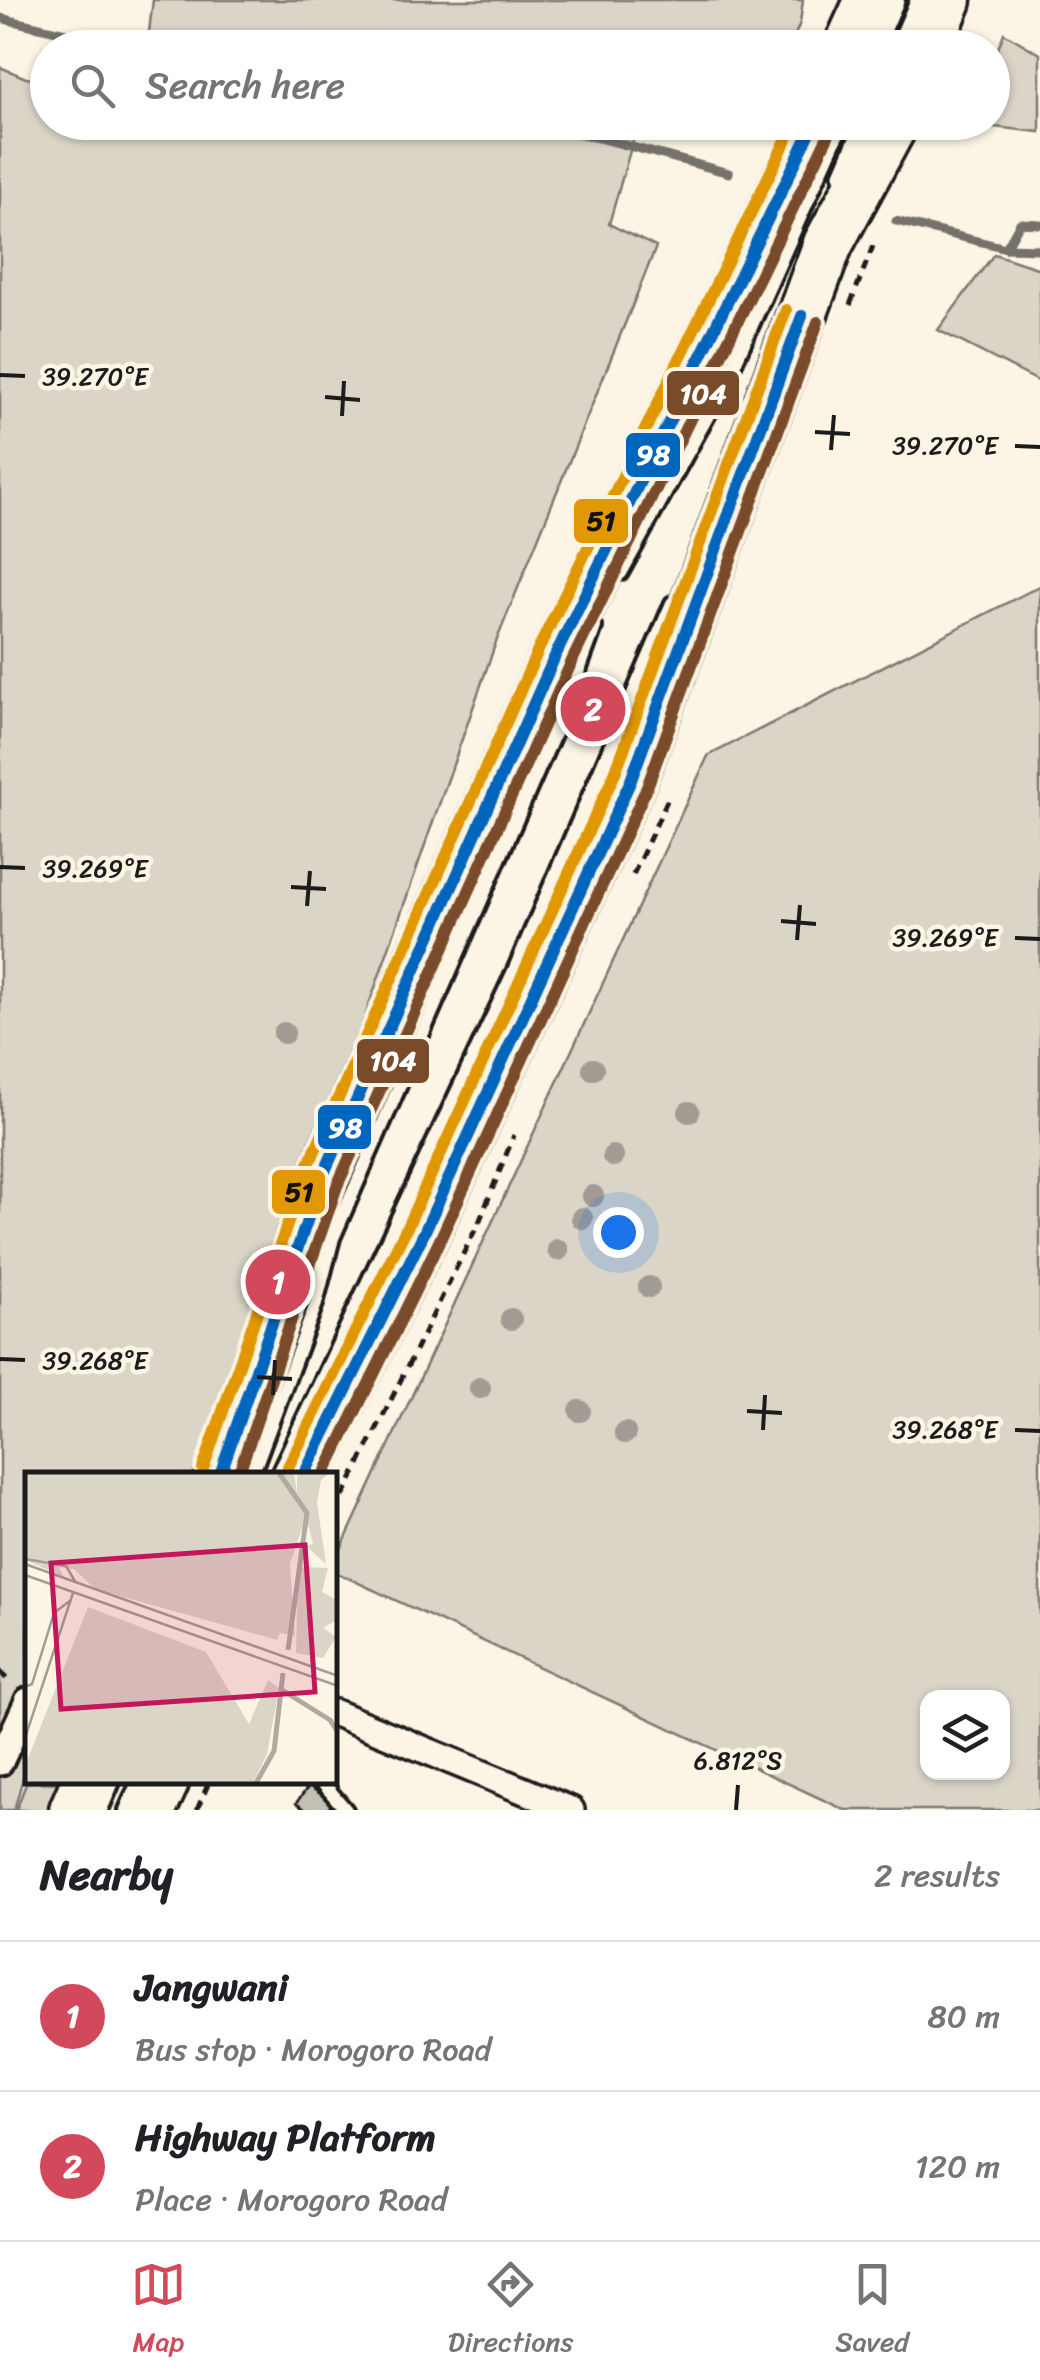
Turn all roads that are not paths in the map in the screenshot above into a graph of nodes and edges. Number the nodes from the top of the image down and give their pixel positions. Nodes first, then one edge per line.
1 (870, 0) edge
2 (898, 0) edge
3 (917, 0) edge
4 (947, 0) edge
5 (856, 30) edge
6 (884, 30) edge
7 (904, 30) edge
8 (934, 30) edge
9 (815, 140) edge
10 (818, 140) edge
11 (873, 140) edge
12 (876, 140) edge
13 (835, 186) dead end
14 (790, 291) dead end
15 (221, 1472) edge
16 (253, 1472) edge
17 (279, 1472) edge
18 (305, 1472) edge
19 (25, 1708) edge
20 (338, 1714) edge
21 (0, 1762) edge
22 (85, 1785) edge
23 (112, 1785) edge
24 (137, 1785) edge
25 (163, 1785) edge
26 (325, 1785) edge
27 (74, 1810) edge
28 (101, 1810) edge
29 (126, 1810) edge
30 (152, 1810) edge
31 (346, 1810) edge
32 (571, 1810) edge

1 - 5 highway
2 - 6 lane
3 - 7 lane
4 - 8 highway
9 - 15 highway
10 - 16 lane
11 - 13 lane
12 - 18 highway
14 - 17 lane
19 - 21 street
20 - 32 street
22 - 27 highway
23 - 28 lane
24 - 29 lane
25 - 30 highway
26 - 31 lane

